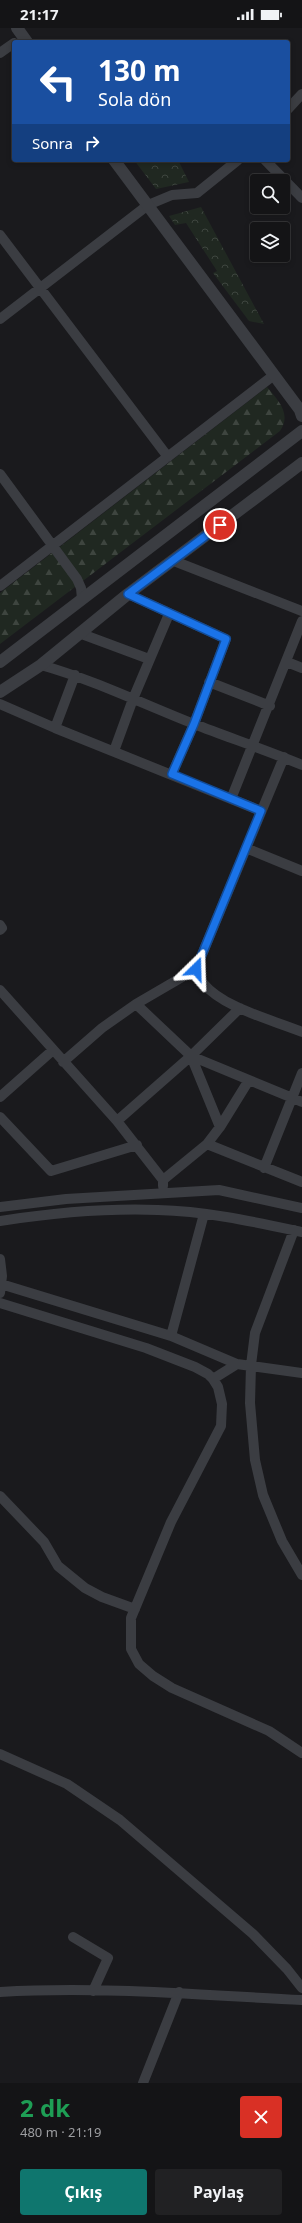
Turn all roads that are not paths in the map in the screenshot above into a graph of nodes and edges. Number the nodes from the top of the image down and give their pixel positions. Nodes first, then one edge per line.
1 (12, 44) edge
2 (0, 53) edge
3 (302, 94) edge
4 (290, 108) edge
5 (116, 162) edge
6 (236, 162) edge
7 (267, 162) edge
8 (302, 198) edge
9 (148, 205) junction
10 (0, 235) edge
11 (40, 288) junction
12 (0, 319) edge
13 (274, 375) junction
14 (301, 412) edge
15 (302, 432) edge
16 (168, 457) junction
17 (302, 463) edge
18 (0, 474) edge
19 (52, 546) junction
20 (174, 561) junction
21 (0, 586) edge
22 (128, 594) junction
23 (82, 599) junction
24 (302, 611) edge
25 (168, 614) junction
26 (302, 620) edge
27 (79, 633) junction
28 (149, 659) junction
29 (0, 662) edge
30 (287, 662) junction
31 (41, 665) junction
32 (302, 668) edge
33 (75, 675) junction
34 (209, 682) junction
35 (0, 692) edge
36 (133, 699) junction
37 (0, 704) edge
38 (270, 706) junction
39 (194, 724) junction
40 (55, 728) junction
41 (253, 744) junction
42 (114, 751) junction
43 (284, 757) junction
44 (302, 765) edge
45 (172, 774) junction
46 (231, 799) junction
47 (261, 811) junction
48 (246, 848) junction
49 (302, 871) edge
50 (0, 926) edge
51 (0, 930) edge
52 (196, 969) junction
53 (0, 990) edge
54 (136, 1004) junction
55 (240, 1008) junction
56 (302, 1032) edge
57 (54, 1050) junction
58 (191, 1056) junction
59 (63, 1062) junction
60 (302, 1072) edge
61 (249, 1080) junction
62 (0, 1097) edge
63 (291, 1098) junction
64 (302, 1102) edge
65 (0, 1117) edge
66 (117, 1121) junction
67 (220, 1127) junction
68 (207, 1144) junction
69 (137, 1145) junction
70 (264, 1168) junction
71 (163, 1180) junction
72 (302, 1182) edge
73 (162, 1194) junction
74 (0, 1206) edge
75 (302, 1208) edge
76 (204, 1214) junction
77 (0, 1221) edge
78 (298, 1231) edge
79 (0, 1259) edge
80 (1, 1289) edge
81 (0, 1303) edge
82 (171, 1336) junction
83 (237, 1364) junction
84 (251, 1365) junction
85 (302, 1373) edge
86 (213, 1379) junction
87 (0, 1496) edge
88 (302, 1575) edge
89 (135, 1609) junction
90 (302, 1753) edge
91 (0, 1754) edge
92 (73, 1937) dead end
93 (302, 1988) edge
94 (93, 1991) junction
95 (0, 1992) edge
96 (179, 1992) junction
97 (302, 2000) edge
98 (143, 2083) edge

1 - 2 street
3 - 4 street
5 - 9 street
6 - 9 street
7 - 8 street
9 - 11 street
9 - 13 street
10 - 11 street
11 - 12 street
11 - 16 street
13 - 14 street
13 - 16 street
15 - 23 street
16 - 19 street
17 - 20 street
18 - 19 street
19 - 21 street
19 - 23 street
20 - 22 street
20 - 24 street
22 - 25 street
22 - 27 street
23 - 29 street
25 - 28 street
25 - 34 street
26 - 30 street
27 - 28 street
27 - 31 street
28 - 36 street
30 - 32 street
30 - 38 street
31 - 33 street
31 - 35 street
33 - 36 street
33 - 40 street
34 - 38 street
34 - 39 street
36 - 39 street
36 - 42 street
37 - 40 street
38 - 41 street
39 - 41 street
39 - 45 street
40 - 42 street
41 - 43 street
41 - 46 street
42 - 45 street
43 - 44 street
43 - 47 street
45 - 46 street
46 - 47 street
47 - 48 street
48 - 49 street
48 - 52 street
50 - 51 street
52 - 54 street
52 - 55 street
53 - 57 street
54 - 58 street
54 - 59 street
55 - 56 street
55 - 58 street
57 - 59 street
57 - 62 street
58 - 61 street
58 - 66 street
58 - 67 street
59 - 66 street
60 - 63 street
61 - 63 street
61 - 67 street
63 - 64 street
63 - 70 street
65 - 69 street
66 - 69 street
67 - 68 street
68 - 70 street
68 - 71 street
69 - 71 street
70 - 72 street
71 - 73 street
73 - 74 street
73 - 75 street
76 - 77 street
76 - 78 street
76 - 82 street
78 - 84 street
79 - 80 street
80 - 82 street
81 - 86 street
82 - 83 street
83 - 84 street
83 - 86 street
84 - 85 street
84 - 88 street
86 - 89 street
87 - 89 street
89 - 90 street
91 - 93 street
92 - 94 street
94 - 95 street
94 - 96 street
96 - 97 street
96 - 98 street

